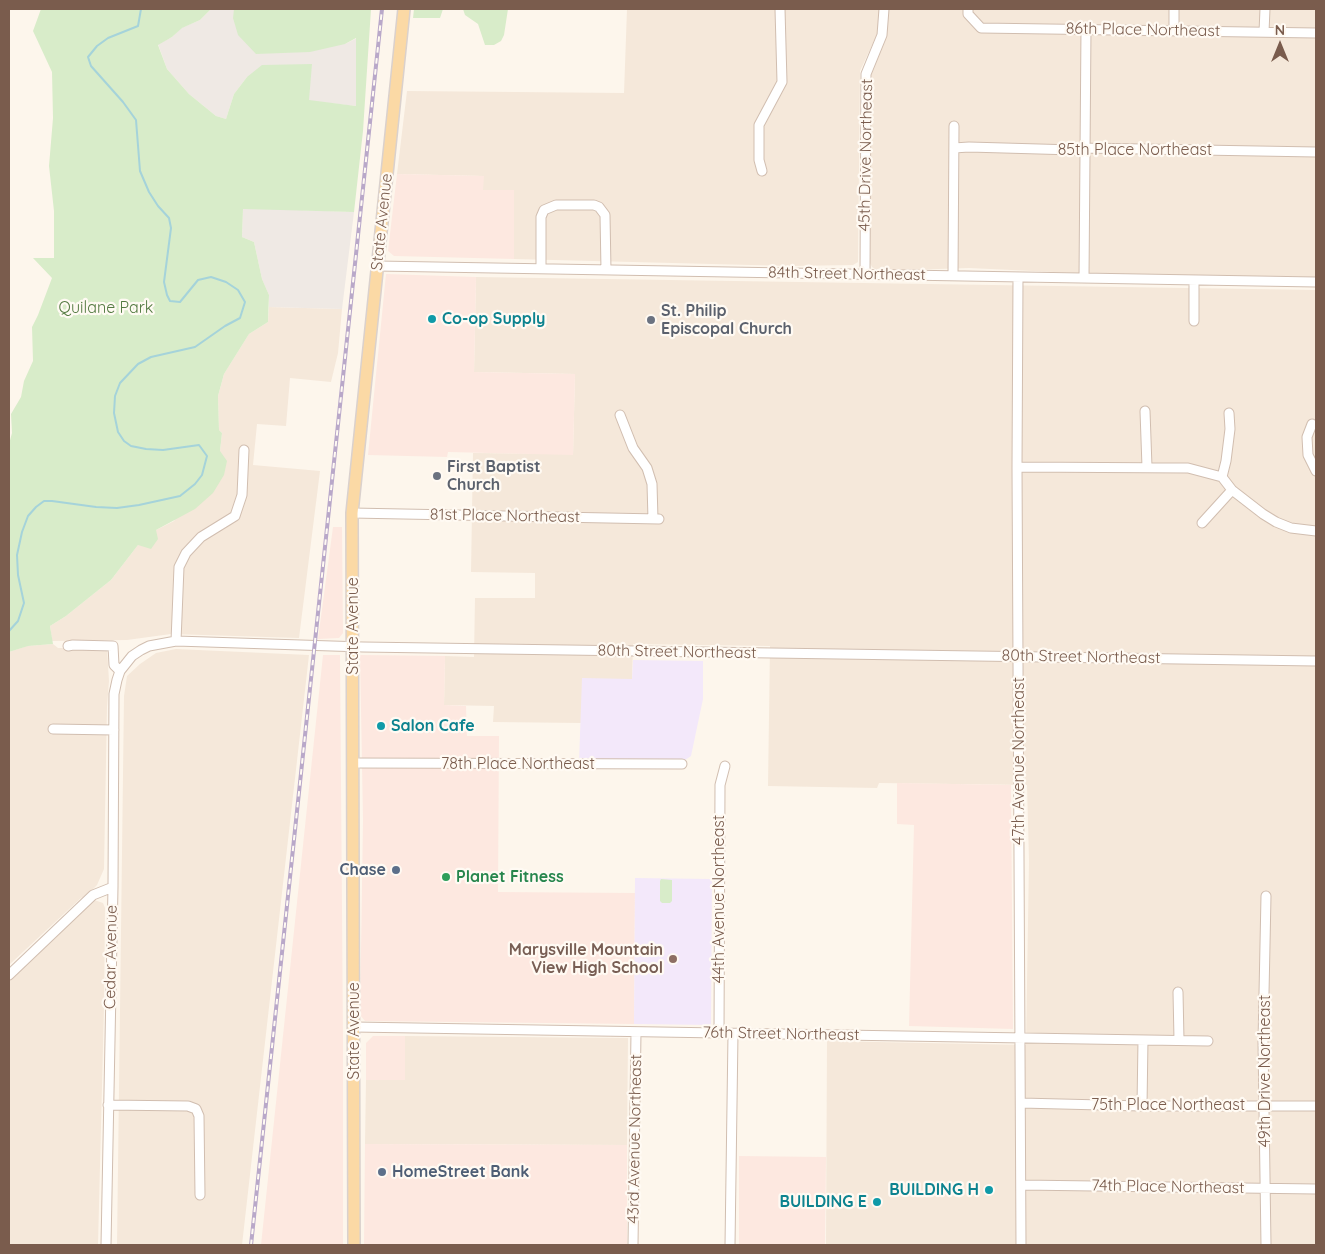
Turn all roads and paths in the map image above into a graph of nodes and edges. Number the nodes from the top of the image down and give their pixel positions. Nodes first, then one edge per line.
1 (404, 9) edge
2 (780, 9) edge
3 (884, 9) edge
4 (968, 9) edge
5 (1174, 9) edge
6 (1265, 9) edge
7 (1086, 29) junction
8 (1174, 31) junction
9 (1264, 32) junction
10 (1316, 33) edge
11 (954, 126) dead end
12 (954, 148) junction
13 (1085, 148) junction
14 (1316, 152) edge
15 (762, 171) dead end
16 (377, 266) junction
17 (541, 268) junction
18 (606, 270) junction
19 (865, 274) junction
20 (953, 276) junction
21 (1018, 278) junction
22 (1084, 278) junction
23 (1194, 280) junction
24 (1316, 282) edge
25 (1194, 321) dead end
26 (1146, 411) dead end
27 (1229, 413) dead end
28 (620, 415) dead end
29 (1312, 424) dead end
30 (244, 450) dead end
31 (1017, 467) junction
32 (1147, 467) junction
33 (1316, 472) edge
34 (1222, 477) junction
35 (1232, 490) junction
36 (352, 513) junction
37 (1202, 523) dead end
38 (1316, 531) edge
39 (176, 641) junction
40 (68, 646) dead end
41 (353, 647) junction
42 (1019, 656) junction
43 (1316, 661) edge
44 (120, 670) junction
45 (52, 729) dead end
46 (114, 730) junction
47 (353, 763) junction
48 (682, 764) dead end
49 (725, 766) dead end
50 (113, 887) junction
51 (1266, 896) dead end
52 (9, 975) edge
53 (1178, 992) dead end
54 (354, 1027) junction
55 (636, 1032) junction
56 (719, 1033) junction
57 (733, 1034) junction
58 (1020, 1038) junction
59 (1142, 1040) junction
60 (1179, 1040) junction
61 (1208, 1041) dead end
62 (1020, 1103) junction
63 (108, 1105) junction
64 (1265, 1105) junction
65 (1142, 1106) junction
66 (1316, 1106) edge
67 (1021, 1185) junction
68 (1265, 1188) junction
69 (1316, 1189) edge
70 (200, 1195) dead end
71 (106, 1245) edge
72 (354, 1245) edge
73 (633, 1245) edge
74 (730, 1245) edge
75 (1021, 1245) edge
76 (1266, 1245) edge

1 - 16 main road, State Avenue
2 - 15 street
3 - 19 street, 45th Drive Northeast
4 - 7 street, 86th Place Northeast
5 - 8 street
6 - 9 street
7 - 8 street, 86th Place Northeast
7 - 13 street
8 - 9 street, 86th Place Northeast
9 - 10 street, 86th Place Northeast
11 - 12 street
12 - 13 street, 85th Place Northeast
12 - 20 street
13 - 14 street, 85th Place Northeast
13 - 22 street
16 - 17 street, 84th Street Northeast
16 - 36 main road, State Avenue
17 - 18 street, 84th Street Northeast
17 - 18 street
18 - 19 street, 84th Street Northeast
19 - 20 street, 84th Street Northeast
20 - 21 street, 84th Street Northeast
21 - 22 street, 84th Street Northeast
21 - 31 street, 47th Avenue Northeast
22 - 23 street, 84th Street Northeast
23 - 24 street, 84th Street Northeast
23 - 25 street
26 - 32 street
27 - 34 street
28 - 36 street, 81st Place Northeast
29 - 33 street
30 - 39 street
31 - 32 street
31 - 42 street, 47th Avenue Northeast
32 - 34 street
34 - 35 street
35 - 37 street
35 - 38 street
36 - 41 main road, State Avenue
39 - 41 street, 80th Street Northeast
39 - 44 street, 80th Street Northeast
40 - 44 street
41 - 42 street, 80th Street Northeast
41 - 47 main road, State Avenue
42 - 43 street, 80th Street Northeast
42 - 58 street, 47th Avenue Northeast
44 - 46 street, Cedar Avenue
45 - 46 street
46 - 50 street, Cedar Avenue
47 - 48 street, 78th Place Northeast
47 - 54 main road, State Avenue
49 - 56 street, 44th Avenue Northeast
50 - 52 street
50 - 63 street, Cedar Avenue
51 - 64 street, 49th Drive Northeast
53 - 60 street
54 - 55 street, 76th Street Northeast
54 - 72 main road, State Avenue
55 - 56 street, 76th Street Northeast
55 - 73 street, 43rd Avenue Northeast
56 - 57 street, 76th Street Northeast
57 - 58 street, 76th Street Northeast
57 - 74 street
58 - 59 street, 76th Street Northeast
58 - 62 street, 47th Avenue Northeast
59 - 60 street, 76th Street Northeast
59 - 65 street
60 - 61 street, 76th Street Northeast
62 - 65 street, 75th Place Northeast
62 - 67 street, 47th Avenue Northeast
63 - 70 street
63 - 71 street, Cedar Avenue
64 - 65 street, 75th Place Northeast
64 - 66 street, 75th Place Northeast
64 - 68 street, 49th Drive Northeast
67 - 68 street, 74th Place Northeast
67 - 75 street, 47th Avenue Northeast
68 - 69 street, 74th Place Northeast
68 - 76 street, 49th Drive Northeast

